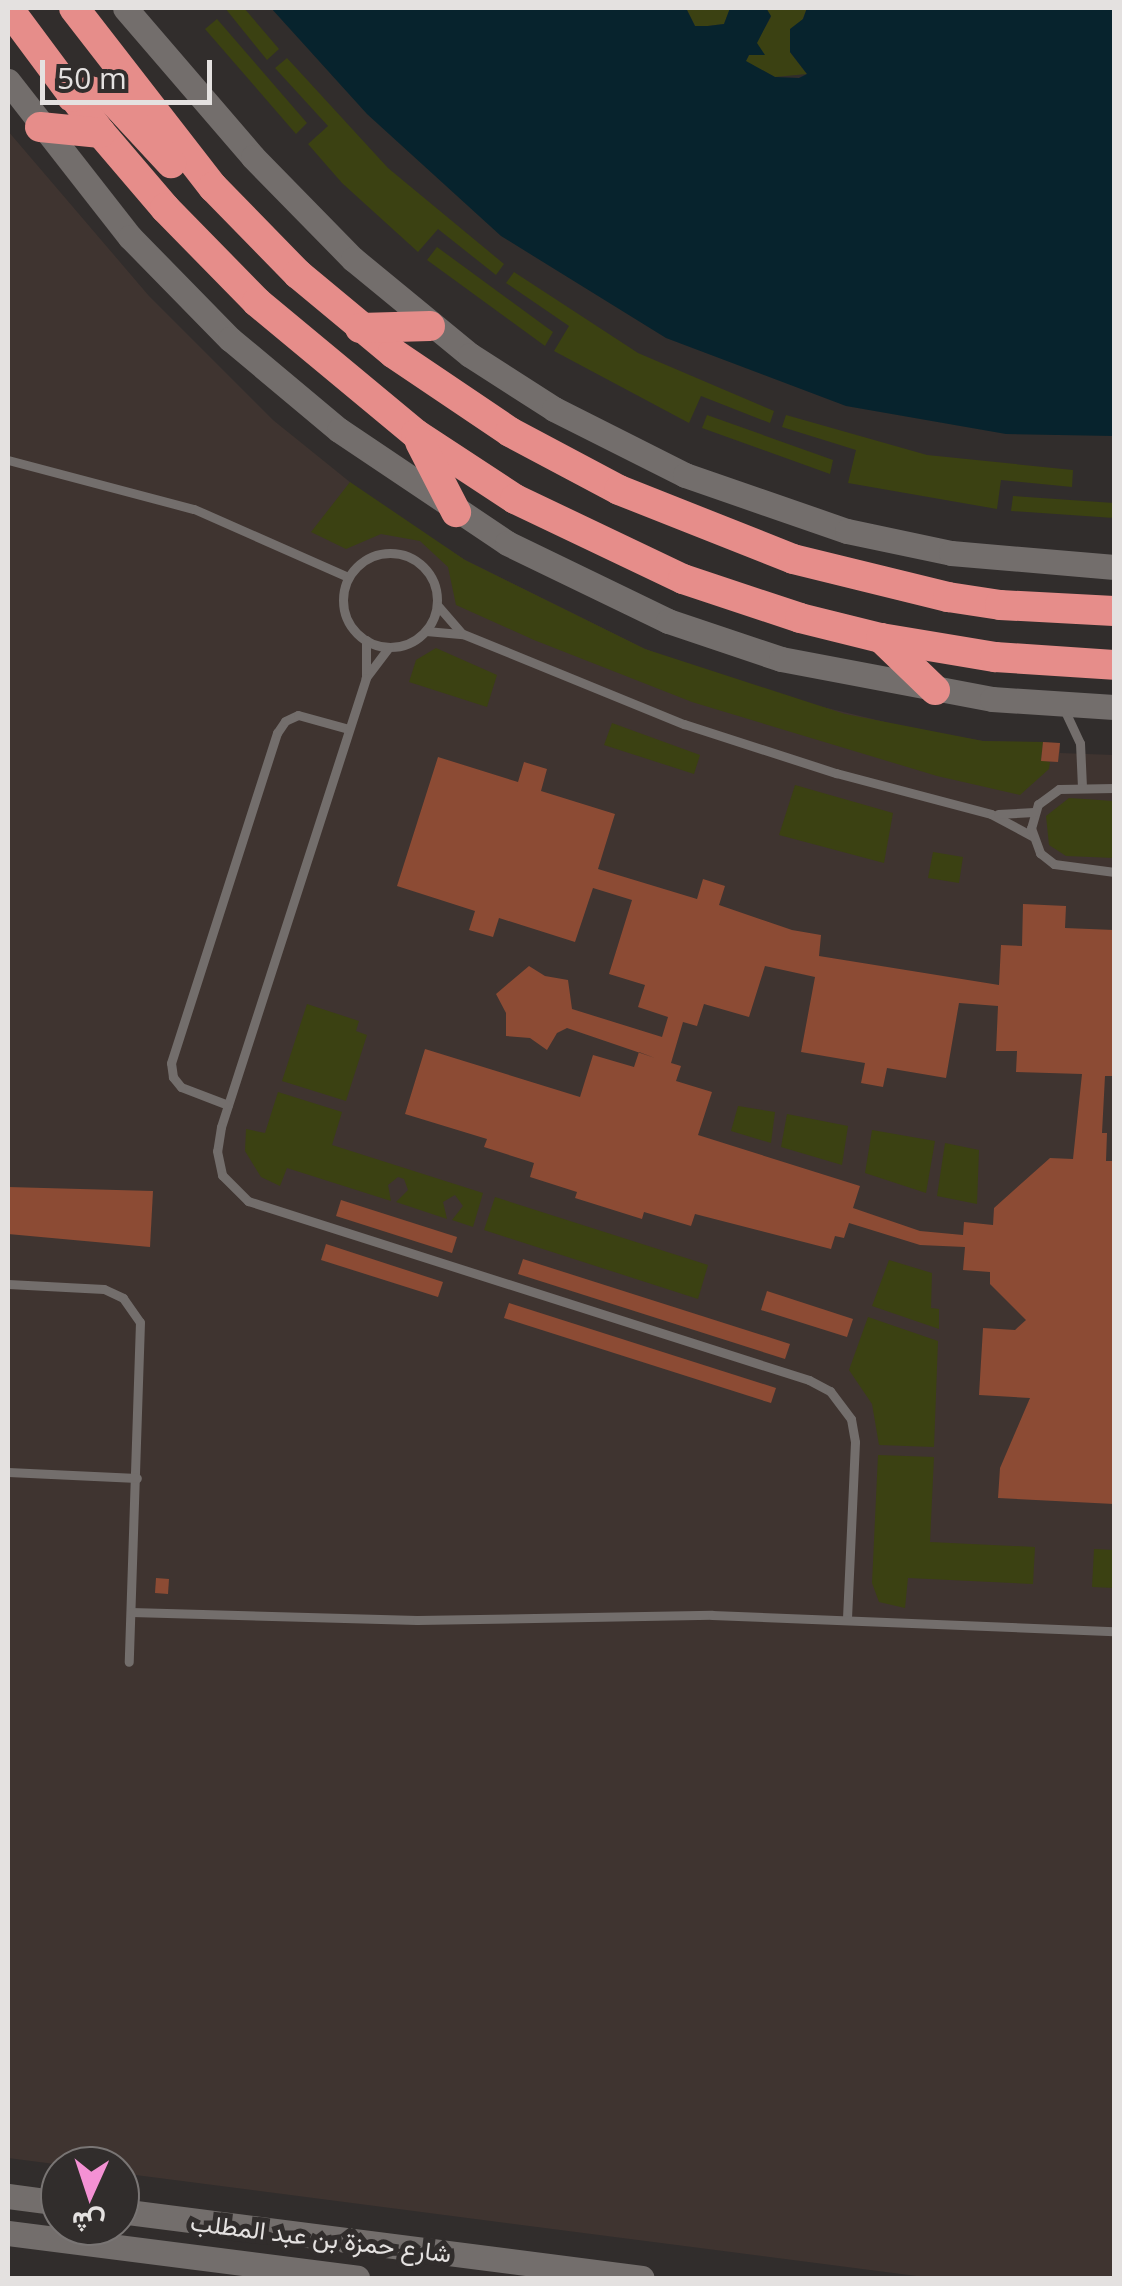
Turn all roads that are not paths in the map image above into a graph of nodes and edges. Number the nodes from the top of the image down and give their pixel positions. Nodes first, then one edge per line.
1 (8, 8) edge
2 (74, 8) edge
3 (126, 8) edge
4 (8, 81) edge
5 (72, 97) junction
6 (40, 126) junction
7 (101, 133) junction
8 (213, 187) junction
9 (430, 326) junction
10 (360, 328) junction
11 (416, 434) junction
12 (8, 460) edge
13 (456, 512) junction
14 (1114, 567) edge
15 (348, 577) junction
16 (437, 606) junction
17 (1114, 612) edge
18 (426, 630) junction
19 (462, 634) junction
20 (881, 638) junction
21 (366, 640) junction
22 (390, 647) junction
23 (1114, 665) edge
24 (366, 678) junction
25 (935, 690) junction
26 (1061, 705) junction
27 (1114, 708) edge
28 (350, 729) junction
29 (1082, 787) junction
30 (1114, 788) edge
31 (1034, 812) junction
32 (991, 814) junction
33 (1032, 836) junction
34 (1114, 872) edge
35 (228, 1105) junction
36 (8, 1284) edge
37 (8, 1472) edge
38 (137, 1478) junction
39 (131, 1612) junction
40 (847, 1620) junction
41 (1114, 1631) edge
42 (129, 1662) dead end
43 (8, 2196) edge
44 (40, 2200) edge
45 (140, 2214) edge
46 (8, 2233) edge
47 (357, 2278) edge
48 (642, 2278) edge

1 - 5 highway
2 - 8 highway
3 - 9 street
4 - 6 street
5 - 7 highway
5 - 8 highway
6 - 7 highway
6 - 13 street
7 - 11 highway
8 - 10 highway
9 - 10 highway
9 - 14 street
10 - 17 highway
11 - 13 highway
11 - 20 highway
12 - 15 lane
13 - 25 street
15 - 16 lane
15 - 21 lane
16 - 18 lane
16 - 19 lane
18 - 19 lane
18 - 22 lane
19 - 32 lane
20 - 23 highway
20 - 25 highway
21 - 22 lane
21 - 24 lane
22 - 24 lane
24 - 28 lane
25 - 26 street
26 - 27 street
26 - 29 lane
28 - 35 lane
28 - 35 lane
29 - 30 lane
29 - 31 lane
31 - 32 lane
31 - 33 lane
32 - 33 lane
33 - 34 lane
35 - 40 lane
36 - 38 lane
37 - 38 lane
38 - 39 lane
39 - 40 lane
39 - 42 lane
40 - 41 lane
43 - 44 street
45 - 48 street, شارع حمزة بن عبد المطلب
46 - 47 street, شارع حمزة بن عبد المطلب

